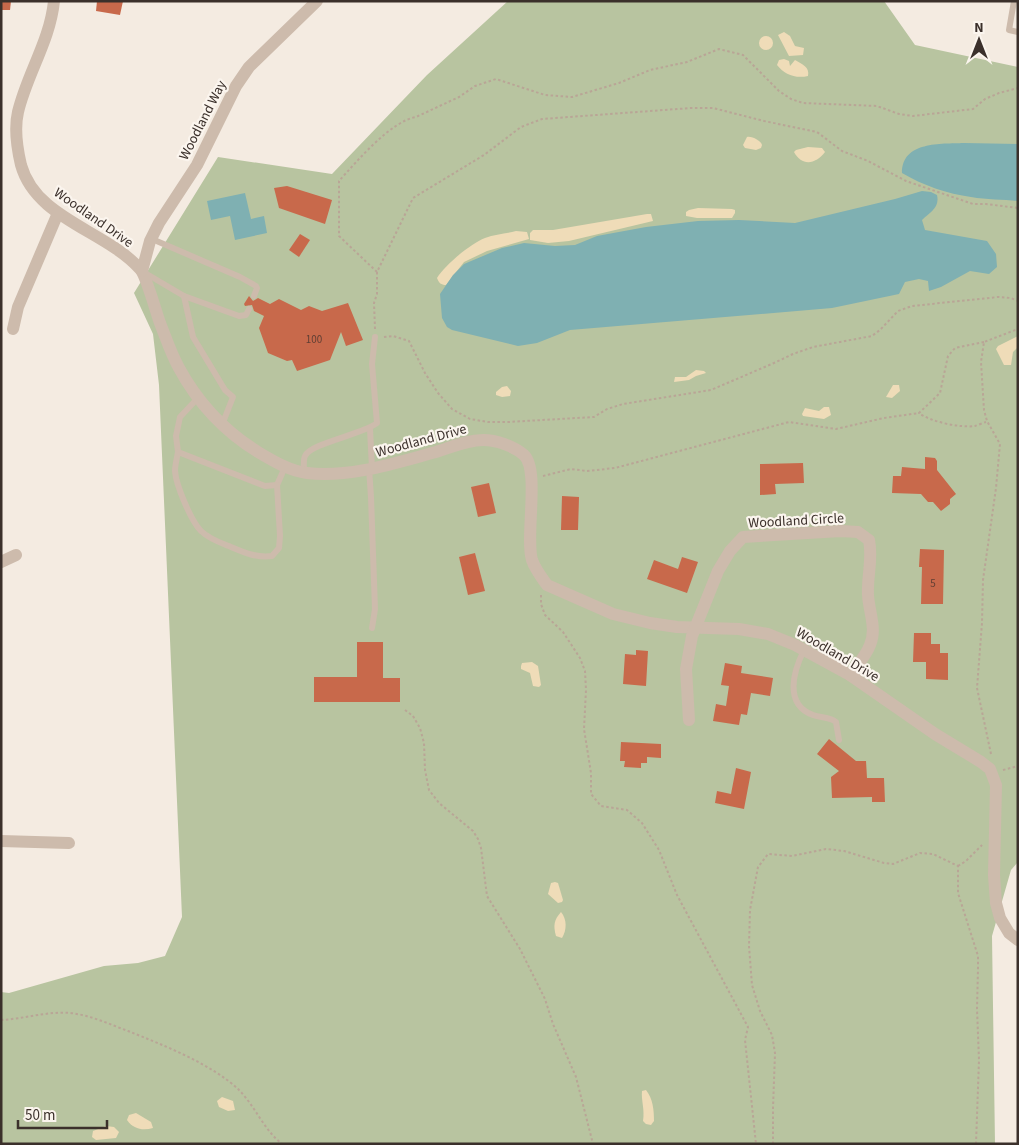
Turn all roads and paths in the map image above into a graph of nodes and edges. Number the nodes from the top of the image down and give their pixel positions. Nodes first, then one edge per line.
1 (54, 1) edge
2 (317, 1) edge
3 (1014, 1) edge
4 (1018, 32) edge
5 (1018, 88) edge
6 (1018, 208) edge
7 (58, 213) junction
8 (152, 239) junction
9 (142, 271) junction
10 (377, 272) junction
11 (184, 296) junction
12 (254, 296) dead end
13 (1018, 301) edge
14 (250, 309) dead end
15 (13, 329) dead end
16 (1018, 329) edge
17 (375, 337) junction
18 (984, 342) junction
19 (197, 399) junction
20 (919, 413) junction
21 (987, 421) junction
22 (222, 425) junction
23 (370, 429) junction
24 (178, 452) junction
25 (285, 467) junction
26 (370, 468) junction
27 (304, 472) junction
28 (531, 480) junction
29 (278, 485) junction
30 (16, 555) dead end
31 (1, 562) edge
32 (541, 577) junction
33 (372, 628) dead end
34 (695, 628) junction
35 (804, 650) junction
36 (850, 675) junction
37 (405, 710) dead end
38 (689, 720) dead end
39 (839, 740) dead end
40 (991, 755) dead end
41 (1018, 766) edge
42 (1000, 770) dead end
43 (1, 841) edge
44 (69, 843) dead end
45 (995, 844) junction
46 (958, 866) junction
47 (1018, 940) edge
48 (1, 1020) edge
49 (282, 1144) edge
50 (594, 1144) edge
51 (756, 1144) edge
52 (774, 1144) edge
53 (976, 1144) edge

1 - 7 street, Woodland Drive
2 - 8 street, Woodland Way
3 - 4 lane
5 - 10 path
6 - 10 path
7 - 9 street, Woodland Drive
7 - 15 street
8 - 9 street, Woodland Way
8 - 12 lane
9 - 11 lane
9 - 19 street, Woodland Drive
10 - 17 path
11 - 14 lane
11 - 22 lane
13 - 17 path
16 - 18 path
17 - 23 lane
18 - 20 path
18 - 21 path
19 - 22 street, Woodland Drive
19 - 24 lane
20 - 21 path
20 - 28 path
21 - 40 path
22 - 25 street, Woodland Drive
23 - 26 lane
23 - 27 lane
24 - 29 lane
24 - 29 lane
25 - 27 street, Woodland Drive
25 - 29 lane
26 - 27 street, Woodland Drive
26 - 28 street, Woodland Drive
26 - 33 lane
28 - 32 street, Woodland Drive
30 - 31 street
32 - 34 street, Woodland Drive
32 - 51 path
34 - 35 street, Woodland Drive
34 - 36 street, Woodland Circle
34 - 38 street
35 - 36 street, Woodland Drive
35 - 39 lane
36 - 45 street, Woodland Drive
37 - 50 path
41 - 42 path
43 - 44 street
45 - 46 path
45 - 47 street, Woodland Drive
46 - 52 path
46 - 53 path
48 - 49 path

